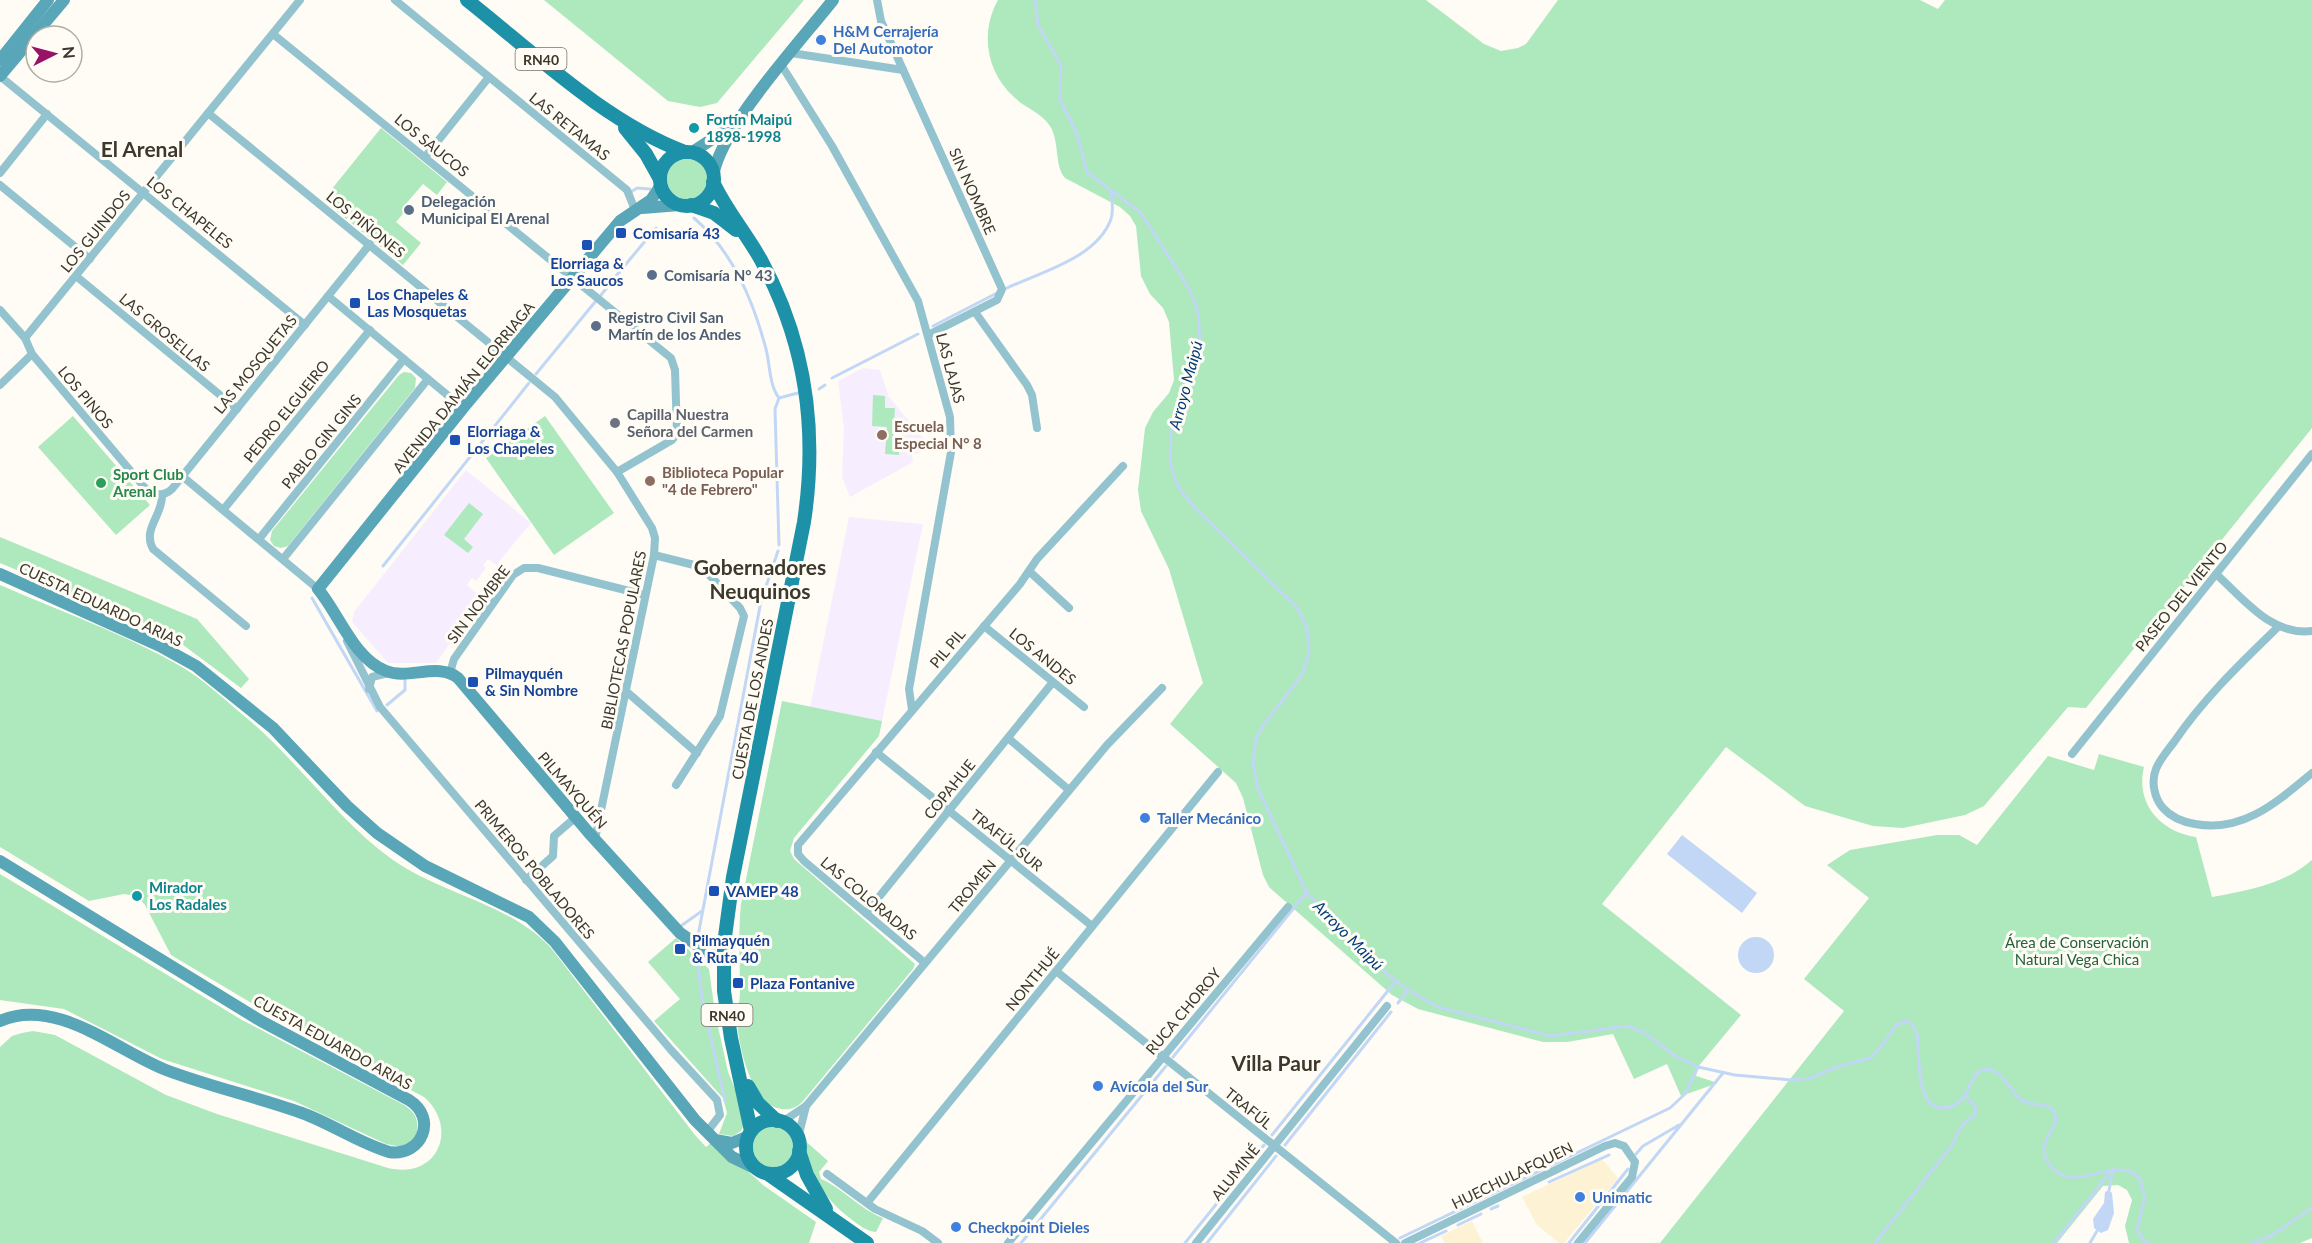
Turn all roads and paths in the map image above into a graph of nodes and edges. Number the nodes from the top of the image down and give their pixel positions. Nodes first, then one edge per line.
1 (48, 0) edge
2 (64, 0) edge
3 (300, 0) edge
4 (395, 0) edge
5 (467, 0) edge
6 (833, 0) edge
7 (877, 0) edge
8 (273, 34) junction
9 (791, 53) junction
10 (0, 60) edge
11 (782, 66) junction
12 (903, 70) junction
13 (0, 77) edge
14 (489, 77) junction
15 (208, 113) junction
16 (46, 114) junction
17 (616, 118) junction
18 (738, 122) junction
19 (688, 153) junction
20 (425, 157) junction
21 (0, 173) edge
22 (713, 179) junction
23 (660, 182) junction
24 (0, 185) edge
25 (143, 193) junction
26 (686, 205) junction
27 (635, 210) junction
28 (749, 241) junction
29 (369, 244) junction
30 (90, 259) junction
31 (76, 276) junction
32 (573, 278) junction
33 (328, 296) junction
34 (0, 310) edge
35 (975, 312) junction
36 (305, 325) junction
37 (369, 330) junction
38 (928, 335) junction
39 (25, 338) junction
40 (32, 354) junction
41 (506, 356) junction
42 (404, 359) junction
43 (428, 379) junction
44 (0, 385) edge
45 (463, 408) junction
46 (237, 409) junction
47 (1037, 428) dead end
48 (2312, 454) edge
49 (1123, 466) dead end
50 (617, 472) junction
51 (182, 476) junction
52 (160, 495) junction
53 (223, 510) junction
54 (259, 539) junction
55 (654, 555) junction
56 (283, 559) junction
57 (1029, 571) junction
58 (0, 574) edge
59 (2216, 574) junction
60 (318, 589) junction
61 (645, 595) junction
62 (1069, 608) dead end
63 (333, 610) junction
64 (246, 626) dead end
65 (984, 626) junction
66 (2278, 627) junction
67 (2312, 631) edge
68 (388, 673) junction
69 (450, 673) junction
70 (1053, 682) junction
71 (1162, 688) dead end
72 (369, 689) junction
73 (627, 692) junction
74 (1084, 707) dead end
75 (912, 710) junction
76 (1008, 738) junction
77 (876, 752) junction
78 (697, 753) junction
79 (2072, 754) dead end
80 (1218, 772) dead end
81 (2312, 774) edge
82 (676, 785) dead end
83 (1070, 790) junction
84 (949, 810) junction
85 (576, 817) junction
86 (595, 838) junction
87 (798, 851) joint
88 (1011, 860) junction
89 (0, 861) edge
90 (526, 880) junction
91 (1288, 907) dead end
92 (866, 913) junction
93 (1092, 926) junction
94 (723, 963) junction
95 (925, 963) junction
96 (1056, 971) junction
97 (1387, 1006) dead end
98 (2, 1018) edge
99 (1163, 1056) junction
100 (738, 1066) junction
101 (806, 1106) junction
102 (779, 1122) junction
103 (750, 1134) junction
104 (710, 1136) junction
105 (799, 1144) junction
106 (1274, 1145) junction
107 (763, 1172) junction
108 (827, 1174) dead end
109 (867, 1203) junction
110 (828, 1214) junction
111 (867, 1243) edge
112 (938, 1243) edge
113 (1008, 1243) edge
114 (1196, 1243) edge
115 (1396, 1243) edge
116 (1405, 1243) edge
117 (1578, 1243) edge

1 - 10 street
2 - 13 street
3 - 8 street, LOS GUINDOS
4 - 14 street, LAS RETAMAS
5 - 17 main road, RN40
6 - 9 street
7 - 12 street, SIN NOMBRE
8 - 15 street, LOS GUINDOS
8 - 20 street, LOS SAUCOS
9 - 11 street
9 - 12 street
11 - 18 street
11 - 38 street, LAS LAJAS
12 - 35 street, SIN NOMBRE
13 - 16 street, LOS CHAPELES
14 - 20 street
14 - 27 street, LAS RETAMAS
15 - 25 street, LOS GUINDOS
15 - 29 street, LOS PIÑONES
16 - 21 street
16 - 25 street, LOS CHAPELES
17 - 19 main road, RN40
17 - 23 main road, RN40
18 - 19 street
18 - 22 street
19 - 22 main road, RN40
19 - 23 main road
20 - 32 street, LOS SAUCOS
22 - 26 main road
22 - 28 main road, CUESTA DE LOS ANDES / RN40
23 - 26 main road, RN40
23 - 27 street, AVENIDA DAMIÁN ELORRIAGA
24 - 30 street
25 - 30 street, LOS GUINDOS
25 - 36 street, LOS CHAPELES
26 - 27 street
26 - 28 main road, CUESTA DE LOS ANDES / RN40
27 - 32 street, AVENIDA DAMIÁN ELORRIAGA
28 - 94 main road, CUESTA DE LOS ANDES / RN40
29 - 33 street, LAS MOSQUETAS
29 - 41 street, LOS PIÑONES
30 - 31 street, LOS GUINDOS
31 - 39 street, LOS GUINDOS
31 - 46 street, LAS GROSELLAS
32 - 41 street, AVENIDA DAMIÁN ELORRIAGA
32 - 50 street, LOS SAUCOS
33 - 36 street, LAS MOSQUETAS
33 - 37 street
34 - 39 street, LOS PINOS
35 - 38 street, SIN NOMBRE
35 - 47 street
36 - 46 street, LAS MOSQUETAS
37 - 42 street
37 - 53 street, PEDRO ELGUEIRO
38 - 75 street, LAS LAJAS
39 - 40 street, LOS PINOS
40 - 44 street
40 - 52 street, LOS PINOS
41 - 45 street, AVENIDA DAMIÁN ELORRIAGA
41 - 50 street, BIBLIOTECAS POPULARES
42 - 43 street
42 - 54 street, PABLO GIN GINS
43 - 45 street
43 - 56 street
45 - 60 street, AVENIDA DAMIÁN ELORRIAGA
46 - 51 street, LAS MOSQUETAS
48 - 59 street, PASEO DEL VIENTO
49 - 57 street, PIL PIL
50 - 55 street, BIBLIOTECAS POPULARES
51 - 52 street, LAS MOSQUETAS
51 - 53 street
52 - 64 street
53 - 54 street
54 - 56 street
55 - 61 street, BIBLIOTECAS POPULARES
55 - 78 street
56 - 60 street
57 - 62 street
57 - 65 street, PIL PIL
58 - 104 street, CUESTA EDUARDO ARIAS
59 - 66 street
59 - 79 street, PASEO DEL VIENTO
60 - 63 street
61 - 69 street, SIN NOMBRE
61 - 73 street, BIBLIOTECAS POPULARES
63 - 68 street
63 - 72 street, PRIMEROS POBLADORES
65 - 70 street, LOS ANDES
65 - 75 street, PIL PIL
66 - 67 street
66 - 81 street
68 - 69 street
68 - 72 street
69 - 85 street, PILMAYQUÉN
70 - 74 street, LOS ANDES
70 - 76 street, COPAHUE
71 - 83 street, TROMEN
72 - 90 street, PRIMEROS POBLADORES
73 - 78 street
73 - 86 street, BIBLIOTECAS POPULARES
75 - 77 street, PIL PIL
76 - 83 street
76 - 84 street, COPAHUE
77 - 84 street, TRAFÚL SUR
77 - 87 street, PIL PIL
78 - 82 street
80 - 93 street, NONTHUÉ
83 - 88 street, TROMEN
84 - 88 street, TRAFÚL SUR
84 - 92 street, COPAHUE
85 - 86 street, PILMAYQUÉN
85 - 90 street
86 - 94 street, PILMAYQUÉN
87 - 92 street, LAS COLORADAS
88 - 93 street, TRAFÚL SUR
88 - 95 street, TROMEN
89 - 98 street, CUESTA EDUARDO ARIAS
90 - 104 street, PRIMEROS POBLADORES
91 - 99 street, RUCA CHOROY
92 - 95 street, LAS COLORADAS
93 - 96 street, NONTHUÉ
94 - 100 main road, CUESTA DE LOS ANDES / RN40
95 - 101 street, TROMEN
96 - 99 street, TRAFÚL
96 - 109 street, NONTHUÉ
97 - 106 street, ALUMINÉ
99 - 106 street, TRAFÚL
99 - 113 street, RUCA CHOROY
100 - 102 main road, CUESTA DE LOS ANDES / RN40
100 - 103 main road, CUESTA DE LOS ANDES / RN40
101 - 102 street, TROMEN
101 - 105 street, TROMEN
102 - 103 main road
102 - 105 main road, RN40
103 - 104 street
103 - 107 main road, RN40
104 - 107 street, CUESTA EDUARDO ARIAS
105 - 107 main road
105 - 110 main road, RN40
106 - 114 street, ALUMINÉ
106 - 115 street, TRAFÚL
107 - 110 main road, RN40
108 - 109 street
109 - 112 street
110 - 111 main road, RN40
116 - 117 street, HUECHULAFQUEN

